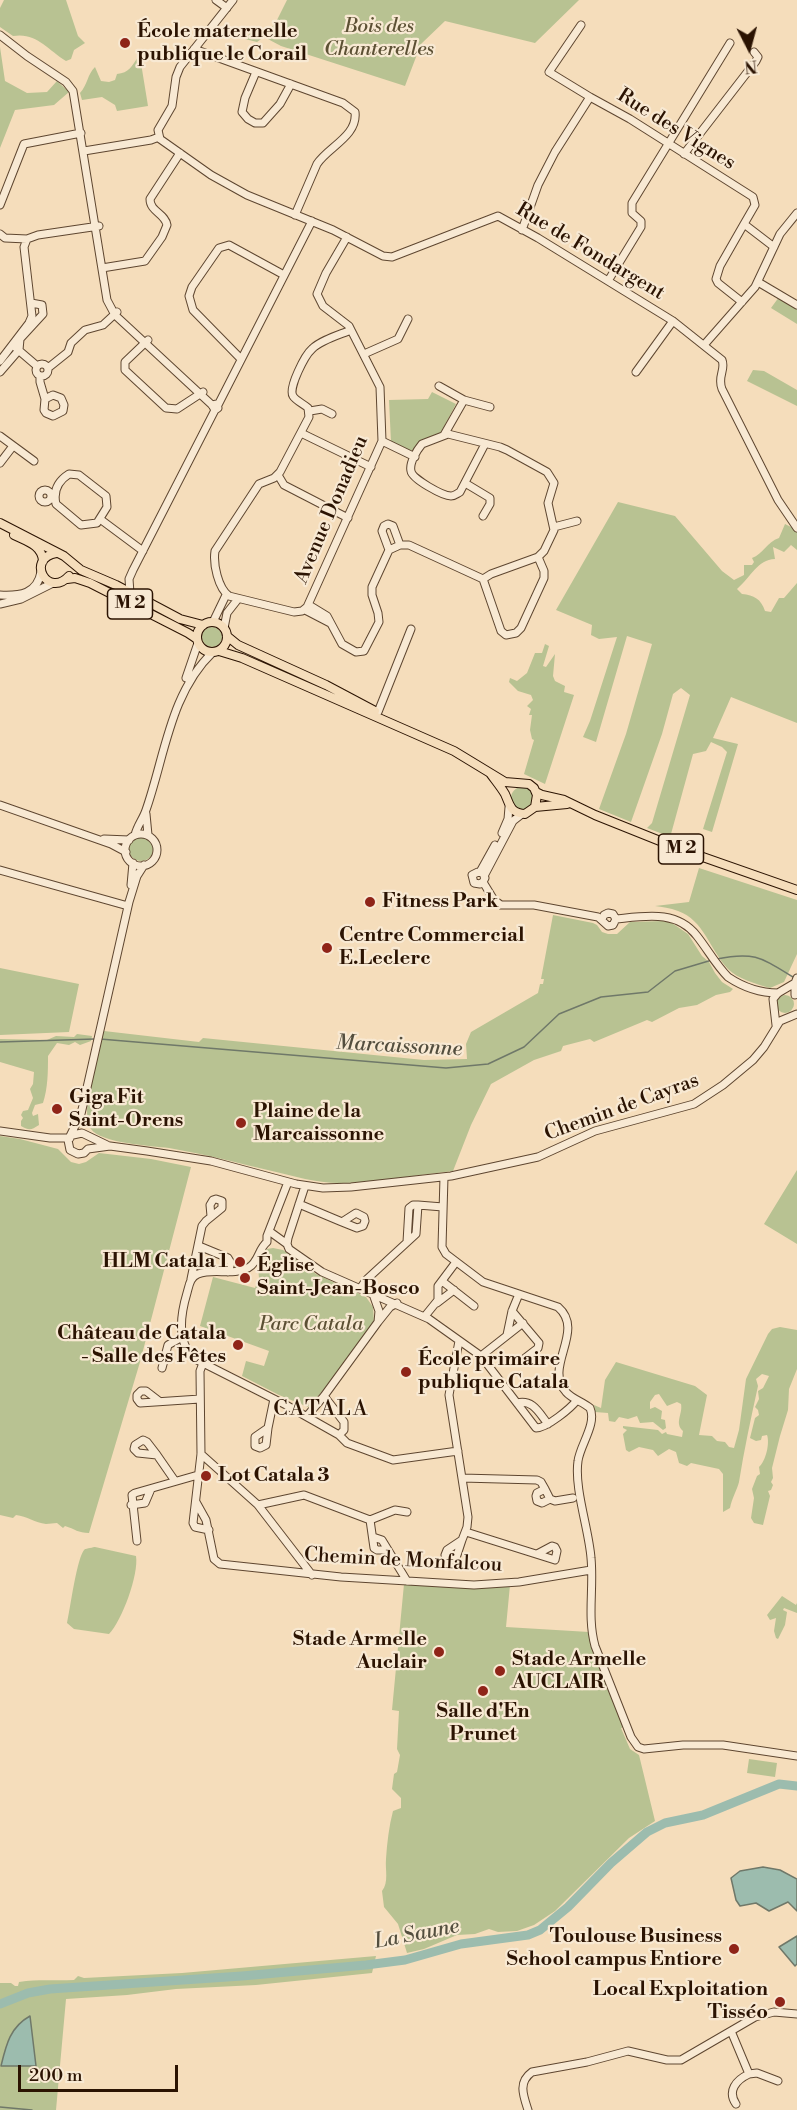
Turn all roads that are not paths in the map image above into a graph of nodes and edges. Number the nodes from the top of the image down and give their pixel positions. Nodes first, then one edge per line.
1 (216, 0) edge
2 (233, 0) edge
3 (226, 8) junction
4 (581, 25) dead end
5 (0, 35) edge
6 (730, 43) dead end
7 (194, 49) junction
8 (754, 52) dead end
9 (256, 72) junction
10 (291, 84) junction
11 (590, 97) junction
12 (81, 133) junction
13 (159, 137) junction
14 (667, 143) junction
15 (84, 151) junction
16 (180, 153) junction
17 (684, 154) junction
18 (0, 205) edge
19 (797, 213) edge
20 (296, 215) junction
21 (312, 221) junction
22 (744, 224) junction
23 (97, 226) junction
24 (522, 230) junction
25 (0, 234) edge
26 (347, 237) junction
27 (27, 238) junction
28 (774, 247) junction
29 (102, 268) junction
30 (284, 275) junction
31 (608, 281) junction
32 (758, 282) junction
33 (742, 302) junction
34 (32, 303) junction
35 (797, 304) edge
36 (116, 314) junction
37 (408, 320) dead end
38 (673, 321) junction
39 (351, 330) junction
40 (146, 342) junction
41 (11, 345) junction
42 (704, 345) junction
43 (19, 350) junction
44 (364, 354) junction
45 (241, 359) junction
46 (0, 361) edge
47 (37, 366) junction
48 (48, 368) junction
49 (0, 372) edge
50 (636, 372) dead end
51 (40, 377) junction
52 (440, 386) dead end
53 (201, 394) junction
54 (45, 399) dead end
55 (464, 400) junction
56 (215, 407) junction
57 (490, 407) dead end
58 (310, 411) junction
59 (332, 414) dead end
60 (301, 433) junction
61 (444, 435) junction
62 (0, 436) edge
63 (382, 441) junction
64 (485, 444) junction
65 (13, 446) junction
66 (414, 457) junction
67 (34, 461) dead end
68 (0, 463) edge
69 (371, 467) junction
70 (278, 475) junction
71 (465, 483) junction
72 (483, 516) dead end
73 (348, 518) junction
74 (100, 519) junction
75 (577, 521) dead end
76 (0, 525) edge
77 (554, 527) junction
78 (797, 528) edge
79 (400, 545) junction
80 (389, 550) junction
81 (143, 551) junction
82 (56, 553) junction
83 (538, 557) junction
84 (43, 561) junction
85 (70, 562) junction
86 (133, 570) junction
87 (41, 572) junction
88 (67, 579) junction
89 (483, 579) junction
90 (54, 583) junction
91 (116, 585) junction
92 (130, 593) junction
93 (226, 594) junction
94 (0, 596) edge
95 (238, 598) junction
96 (0, 604) edge
97 (307, 607) junction
98 (213, 622) junction
99 (203, 625) junction
100 (411, 628) dead end
101 (226, 632) junction
102 (197, 641) junction
103 (216, 652) junction
104 (378, 712) junction
105 (390, 721) junction
106 (170, 729) junction
107 (490, 773) junction
108 (516, 784) junction
109 (536, 792) junction
110 (508, 803) junction
111 (0, 805) edge
112 (573, 805) junction
113 (535, 807) junction
114 (146, 812) junction
115 (522, 814) junction
116 (87, 836) junction
117 (148, 836) junction
118 (132, 838) junction
119 (126, 852) junction
120 (133, 863) junction
121 (144, 865) junction
122 (0, 870) edge
123 (483, 877) junction
124 (795, 888) edge
125 (129, 904) junction
126 (796, 980) edge
127 (781, 992) junction
128 (762, 993) junction
129 (796, 996) edge
130 (774, 1009) junction
131 (793, 1014) edge
132 (776, 1025) junction
133 (81, 1114) junction
134 (0, 1131) edge
135 (71, 1136) junction
136 (86, 1136) junction
137 (50, 1138) junction
138 (110, 1146) junction
139 (88, 1149) junction
140 (70, 1150) junction
141 (448, 1176) junction
142 (288, 1182) junction
143 (305, 1186) junction
144 (299, 1204) junction
145 (443, 1208) junction
146 (211, 1216) dead end
147 (342, 1221) dead end
148 (269, 1231) junction
149 (267, 1242) junction
150 (287, 1244) junction
151 (199, 1246) junction
152 (456, 1262) junction
153 (228, 1272) junction
154 (190, 1281) junction
155 (442, 1281) junction
156 (360, 1289) junction
157 (454, 1290) junction
158 (373, 1294) junction
159 (519, 1294) junction
160 (396, 1304) junction
161 (436, 1304) junction
162 (474, 1306) dead end
163 (512, 1311) junction
164 (425, 1316) junction
165 (378, 1322) junction
166 (523, 1323) junction
167 (184, 1336) junction
168 (506, 1338) junction
169 (459, 1341) junction
170 (481, 1356) junction
171 (525, 1358) dead end
172 (203, 1363) junction
173 (162, 1368) dead end
174 (324, 1396) junction
175 (200, 1399) junction
176 (274, 1399) junction
177 (577, 1400) junction
178 (159, 1401) dead end
179 (517, 1403) junction
180 (307, 1416) junction
181 (548, 1424) junction
182 (268, 1428) dead end
183 (339, 1435) junction
184 (458, 1451) junction
185 (201, 1454) junction
186 (157, 1455) dead end
187 (198, 1475) junction
188 (462, 1478) junction
189 (175, 1481) junction
190 (150, 1489) junction
191 (545, 1489) junction
192 (573, 1498) dead end
193 (550, 1499) junction
194 (196, 1502) junction
195 (131, 1505) junction
196 (258, 1505) junction
197 (407, 1512) dead end
198 (370, 1520) junction
199 (209, 1530) junction
200 (466, 1532) junction
201 (462, 1540) dead end
202 (137, 1541) dead end
203 (537, 1554) dead end
204 (591, 1570) junction
205 (312, 1575) junction
206 (407, 1581) junction
207 (797, 1756) edge
208 (797, 2014) edge
209 (731, 2031) junction
210 (749, 2074) junction
211 (778, 2081) dead end
212 (736, 2104) dead end
213 (528, 2110) edge

1 - 3 street
2 - 3 street
3 - 7 street
4 - 11 street
5 - 12 street
6 - 14 street
7 - 9 street
7 - 13 street
8 - 17 street
9 - 10 street
9 - 10 street
10 - 20 street
11 - 14 street, Rue des Vignes
11 - 24 street, Rue des Vignes
12 - 15 street
12 - 18 street
13 - 15 street
13 - 16 street, Rue de Fondargent
14 - 17 street, Rue des Vignes
14 - 31 street
15 - 23 street
16 - 20 street, Rue de Fondargent
16 - 29 street
17 - 22 street, Rue des Vignes
19 - 28 street
20 - 21 street, Rue de Fondargent
21 - 26 street, Rue de Fondargent
21 - 30 street
22 - 28 street
22 - 33 street
23 - 27 street
23 - 29 street
24 - 26 street, Rue de Fondargent
24 - 31 street, Rue de Fondargent
25 - 27 street
26 - 39 street, Avenue Donadieu
27 - 34 street
28 - 32 street
29 - 36 street
30 - 45 street
30 - 45 street
31 - 38 street, Rue de Fondargent
32 - 33 street
32 - 35 street
33 - 42 street
34 - 41 street
34 - 43 street
36 - 40 street
36 - 48 street
37 - 44 street
38 - 42 street, Rue de Fondargent
38 - 50 street
39 - 44 street, Avenue Donadieu
39 - 58 street
40 - 53 street
40 - 53 street
41 - 43 street
41 - 46 street
42 - 78 street, Rue de Fondargent
43 - 47 street
43 - 49 street
44 - 63 street, Avenue Donadieu
45 - 56 street
47 - 48 street
47 - 51 street
48 - 51 street
51 - 54 street
52 - 55 street
53 - 56 street
55 - 57 street
55 - 61 street
56 - 81 street
58 - 59 street
58 - 60 street
60 - 69 street
60 - 70 street
61 - 64 street
61 - 66 street
62 - 65 street
63 - 66 street
63 - 69 street, Avenue Donadieu
64 - 71 street
64 - 77 street
65 - 67 street
65 - 68 street
66 - 71 street
69 - 73 street, Avenue Donadieu
70 - 73 street
70 - 93 street
71 - 72 street
73 - 97 street, Avenue Donadieu
74 - 74 street
74 - 81 street
75 - 77 street
76 - 82 main road
76 - 84 main road
77 - 83 street
79 - 80 street
79 - 80 street
79 - 89 street
80 - 97 street
81 - 86 street
82 - 84 main road
82 - 85 main road
83 - 89 street
83 - 89 street
84 - 87 main road
85 - 88 main road
85 - 91 main road, M 2
86 - 91 street
86 - 92 street
87 - 90 main road
87 - 94 street
88 - 90 main road
88 - 102 main road, M 2
90 - 96 street
91 - 92 main road, M 2
92 - 99 main road, M 2
93 - 95 street, Avenue Donadieu
93 - 98 street
95 - 97 street, Avenue Donadieu
95 - 101 street
98 - 99 main road
98 - 101 main road
99 - 102 main road
100 - 104 street
101 - 103 main road
101 - 104 main road
102 - 103 main road
102 - 106 street
103 - 105 main road
103 - 106 street
104 - 105 main road
105 - 107 main road
106 - 114 street
107 - 108 main road
107 - 110 main road
108 - 109 main road
108 - 110 main road
109 - 112 main road, M 2
109 - 113 main road
110 - 115 main road
110 - 123 street
111 - 116 street
112 - 113 main road, M 2
112 - 124 main road, M 2
113 - 115 main road
114 - 117 street
114 - 118 street
115 - 123 street
116 - 118 street
116 - 119 street
117 - 118 street
117 - 121 street
118 - 119 street
119 - 120 street
120 - 121 street
120 - 125 street
121 - 125 street
122 - 125 street
123 - 128 street
125 - 133 street
126 - 127 street
126 - 129 street
127 - 128 street
127 - 129 street
127 - 130 street
128 - 130 street
130 - 131 street, Chemin de Cayras
130 - 132 street
131 - 132 street, Chemin de Cayras
132 - 141 street, Chemin de Cayras
133 - 135 street
133 - 136 street
134 - 137 street
135 - 136 street
135 - 137 street
135 - 140 street
136 - 138 street
136 - 139 street
137 - 140 street
138 - 139 street
138 - 142 street, Chemin de Cayras
139 - 140 street
141 - 143 street, Chemin de Cayras
141 - 145 street
142 - 143 street, Chemin de Cayras
142 - 148 street
143 - 144 street
144 - 147 street
144 - 150 street
145 - 152 street
145 - 156 street
146 - 151 street
148 - 149 street
148 - 150 street
149 - 150 street
149 - 153 street
150 - 156 street
151 - 153 street
151 - 154 street
152 - 155 street
152 - 159 street
153 - 154 street
154 - 167 street
155 - 157 street
155 - 161 street
156 - 158 street
157 - 161 street
157 - 162 street
158 - 160 street
158 - 165 street
159 - 163 street
159 - 177 street
160 - 164 street
160 - 165 street
161 - 164 street
163 - 166 street
163 - 168 street
164 - 169 street
165 - 174 street
166 - 168 street
166 - 171 street
167 - 172 street
167 - 173 street
168 - 170 street
169 - 170 street
169 - 184 street
170 - 179 street
172 - 175 street
172 - 176 street
174 - 180 street
174 - 183 street
175 - 178 street
175 - 185 street
176 - 180 street
176 - 182 street
177 - 181 street
177 - 204 street
179 - 181 street
179 - 181 street
180 - 183 street
183 - 184 street
184 - 188 street
185 - 187 street
185 - 196 street
186 - 189 street
187 - 189 street
187 - 194 street
188 - 191 street
188 - 200 street
189 - 190 street
190 - 195 street
190 - 195 street
191 - 193 street
191 - 193 street
192 - 193 street
194 - 199 street
194 - 199 street
195 - 202 street
196 - 198 street
196 - 205 street
197 - 198 street
198 - 206 street
199 - 205 street, Chemin de Monfalcou
200 - 201 street
200 - 203 street
204 - 206 street, Chemin de Monfalcou
204 - 207 street
205 - 206 street, Chemin de Monfalcou
208 - 209 street
209 - 210 street
209 - 213 street
210 - 211 street
210 - 212 street

